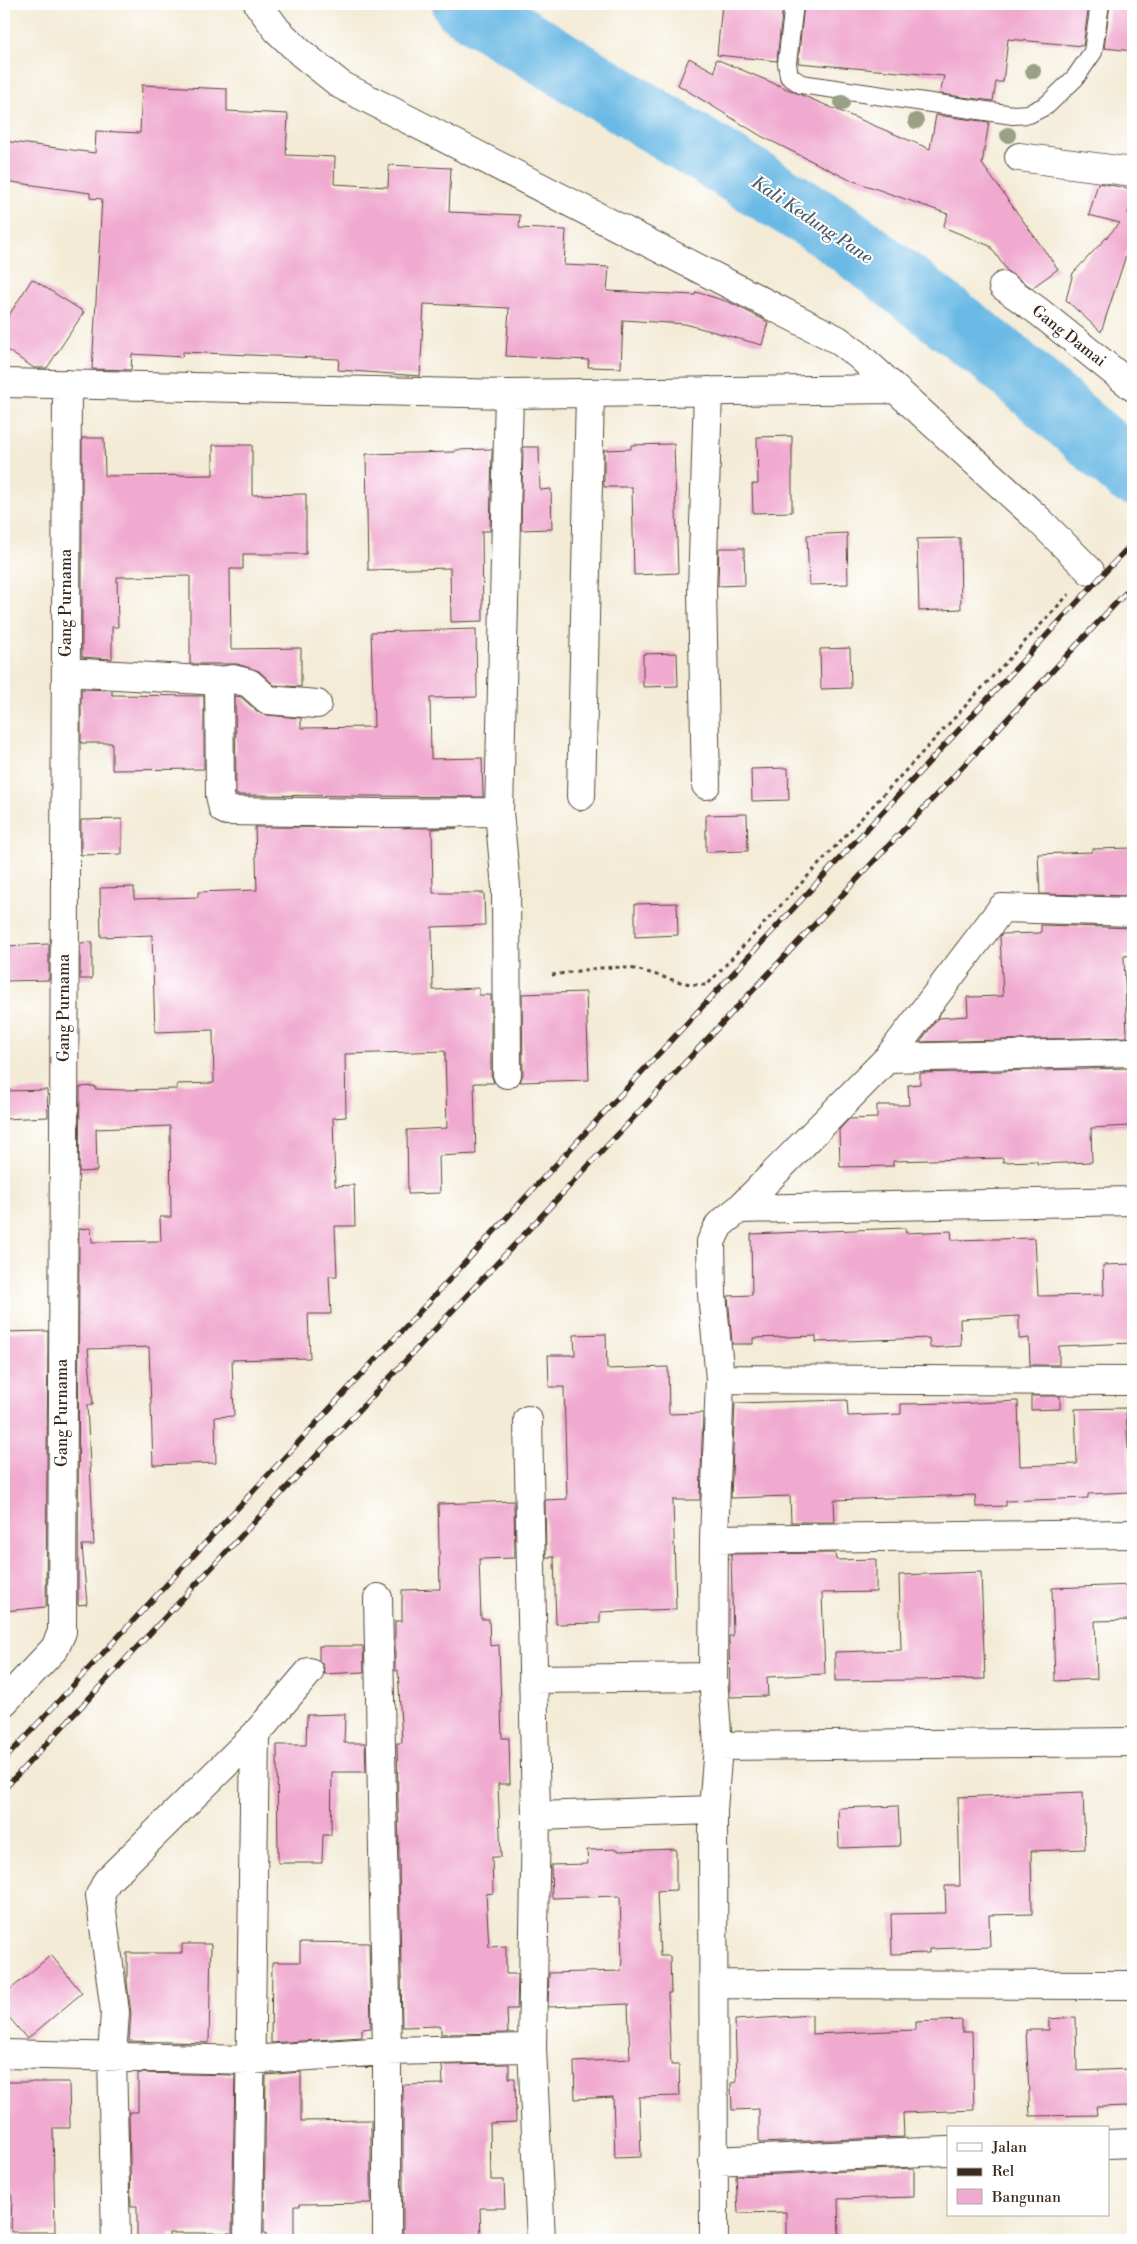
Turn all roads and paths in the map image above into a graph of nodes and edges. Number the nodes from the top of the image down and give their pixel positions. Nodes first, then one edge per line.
1 (258, 4) edge
2 (794, 4) edge
3 (1100, 4) edge
4 (1019, 157) dead end
5 (1133, 172) edge
6 (1003, 286) dead end
7 (4, 383) edge
8 (67, 384) junction
9 (1133, 387) edge
10 (894, 389) junction
11 (708, 391) junction
12 (590, 393) junction
13 (509, 394) junction
14 (1090, 571) joint
15 (66, 672) junction
16 (219, 681) junction
17 (318, 704) dead end
18 (706, 785) dead end
19 (581, 796) dead end
20 (499, 812) junction
21 (1133, 912) edge
22 (552, 975) dead end
23 (1133, 1052) edge
24 (888, 1058) junction
25 (506, 1074) dead end
26 (1133, 1201) edge
27 (739, 1209) junction
28 (720, 1379) junction
29 (1133, 1381) edge
30 (528, 1420) dead end
31 (1133, 1534) edge
32 (714, 1539) junction
33 (378, 1598) dead end
34 (309, 1672) dead end
35 (713, 1677) junction
36 (533, 1679) junction
37 (4, 1702) edge
38 (255, 1735) junction
39 (1133, 1742) edge
40 (718, 1746) junction
41 (713, 1810) junction
42 (536, 1816) junction
43 (714, 1984) junction
44 (1133, 1985) edge
45 (532, 2048) junction
46 (387, 2051) junction
47 (4, 2054) edge
48 (112, 2056) junction
49 (249, 2060) junction
50 (1133, 2143) edge
51 (1110, 2144) edge
52 (947, 2151) edge
53 (713, 2161) junction
54 (116, 2240) edge
55 (248, 2240) edge
56 (387, 2240) edge
57 (541, 2240) edge
58 (714, 2240) edge

1 - 10 street
2 - 3 lane
4 - 5 street
6 - 9 street, Gang Damai
7 - 8 street
8 - 13 street
8 - 15 street, Gang Purnama
10 - 11 street
10 - 14 street
11 - 12 street
11 - 18 street
12 - 13 street
12 - 19 street
13 - 20 street
14 - 22 path
15 - 16 street
15 - 37 street, Gang Purnama
16 - 17 street
16 - 20 street
20 - 25 street
21 - 24 street
23 - 24 street
24 - 27 street
26 - 27 street
27 - 28 street
28 - 29 street
28 - 32 street
30 - 36 street
31 - 32 street
32 - 35 street
33 - 46 street
34 - 38 street
35 - 36 street
35 - 40 street
36 - 42 street
38 - 48 street
38 - 49 street
39 - 40 street
40 - 41 street
41 - 42 street
41 - 43 street
42 - 45 street
43 - 44 street
43 - 53 street
45 - 46 street
45 - 57 street
46 - 49 street
46 - 56 street
47 - 48 street
48 - 49 street
48 - 54 street
49 - 55 street
50 - 51 street
52 - 53 street
53 - 58 street

